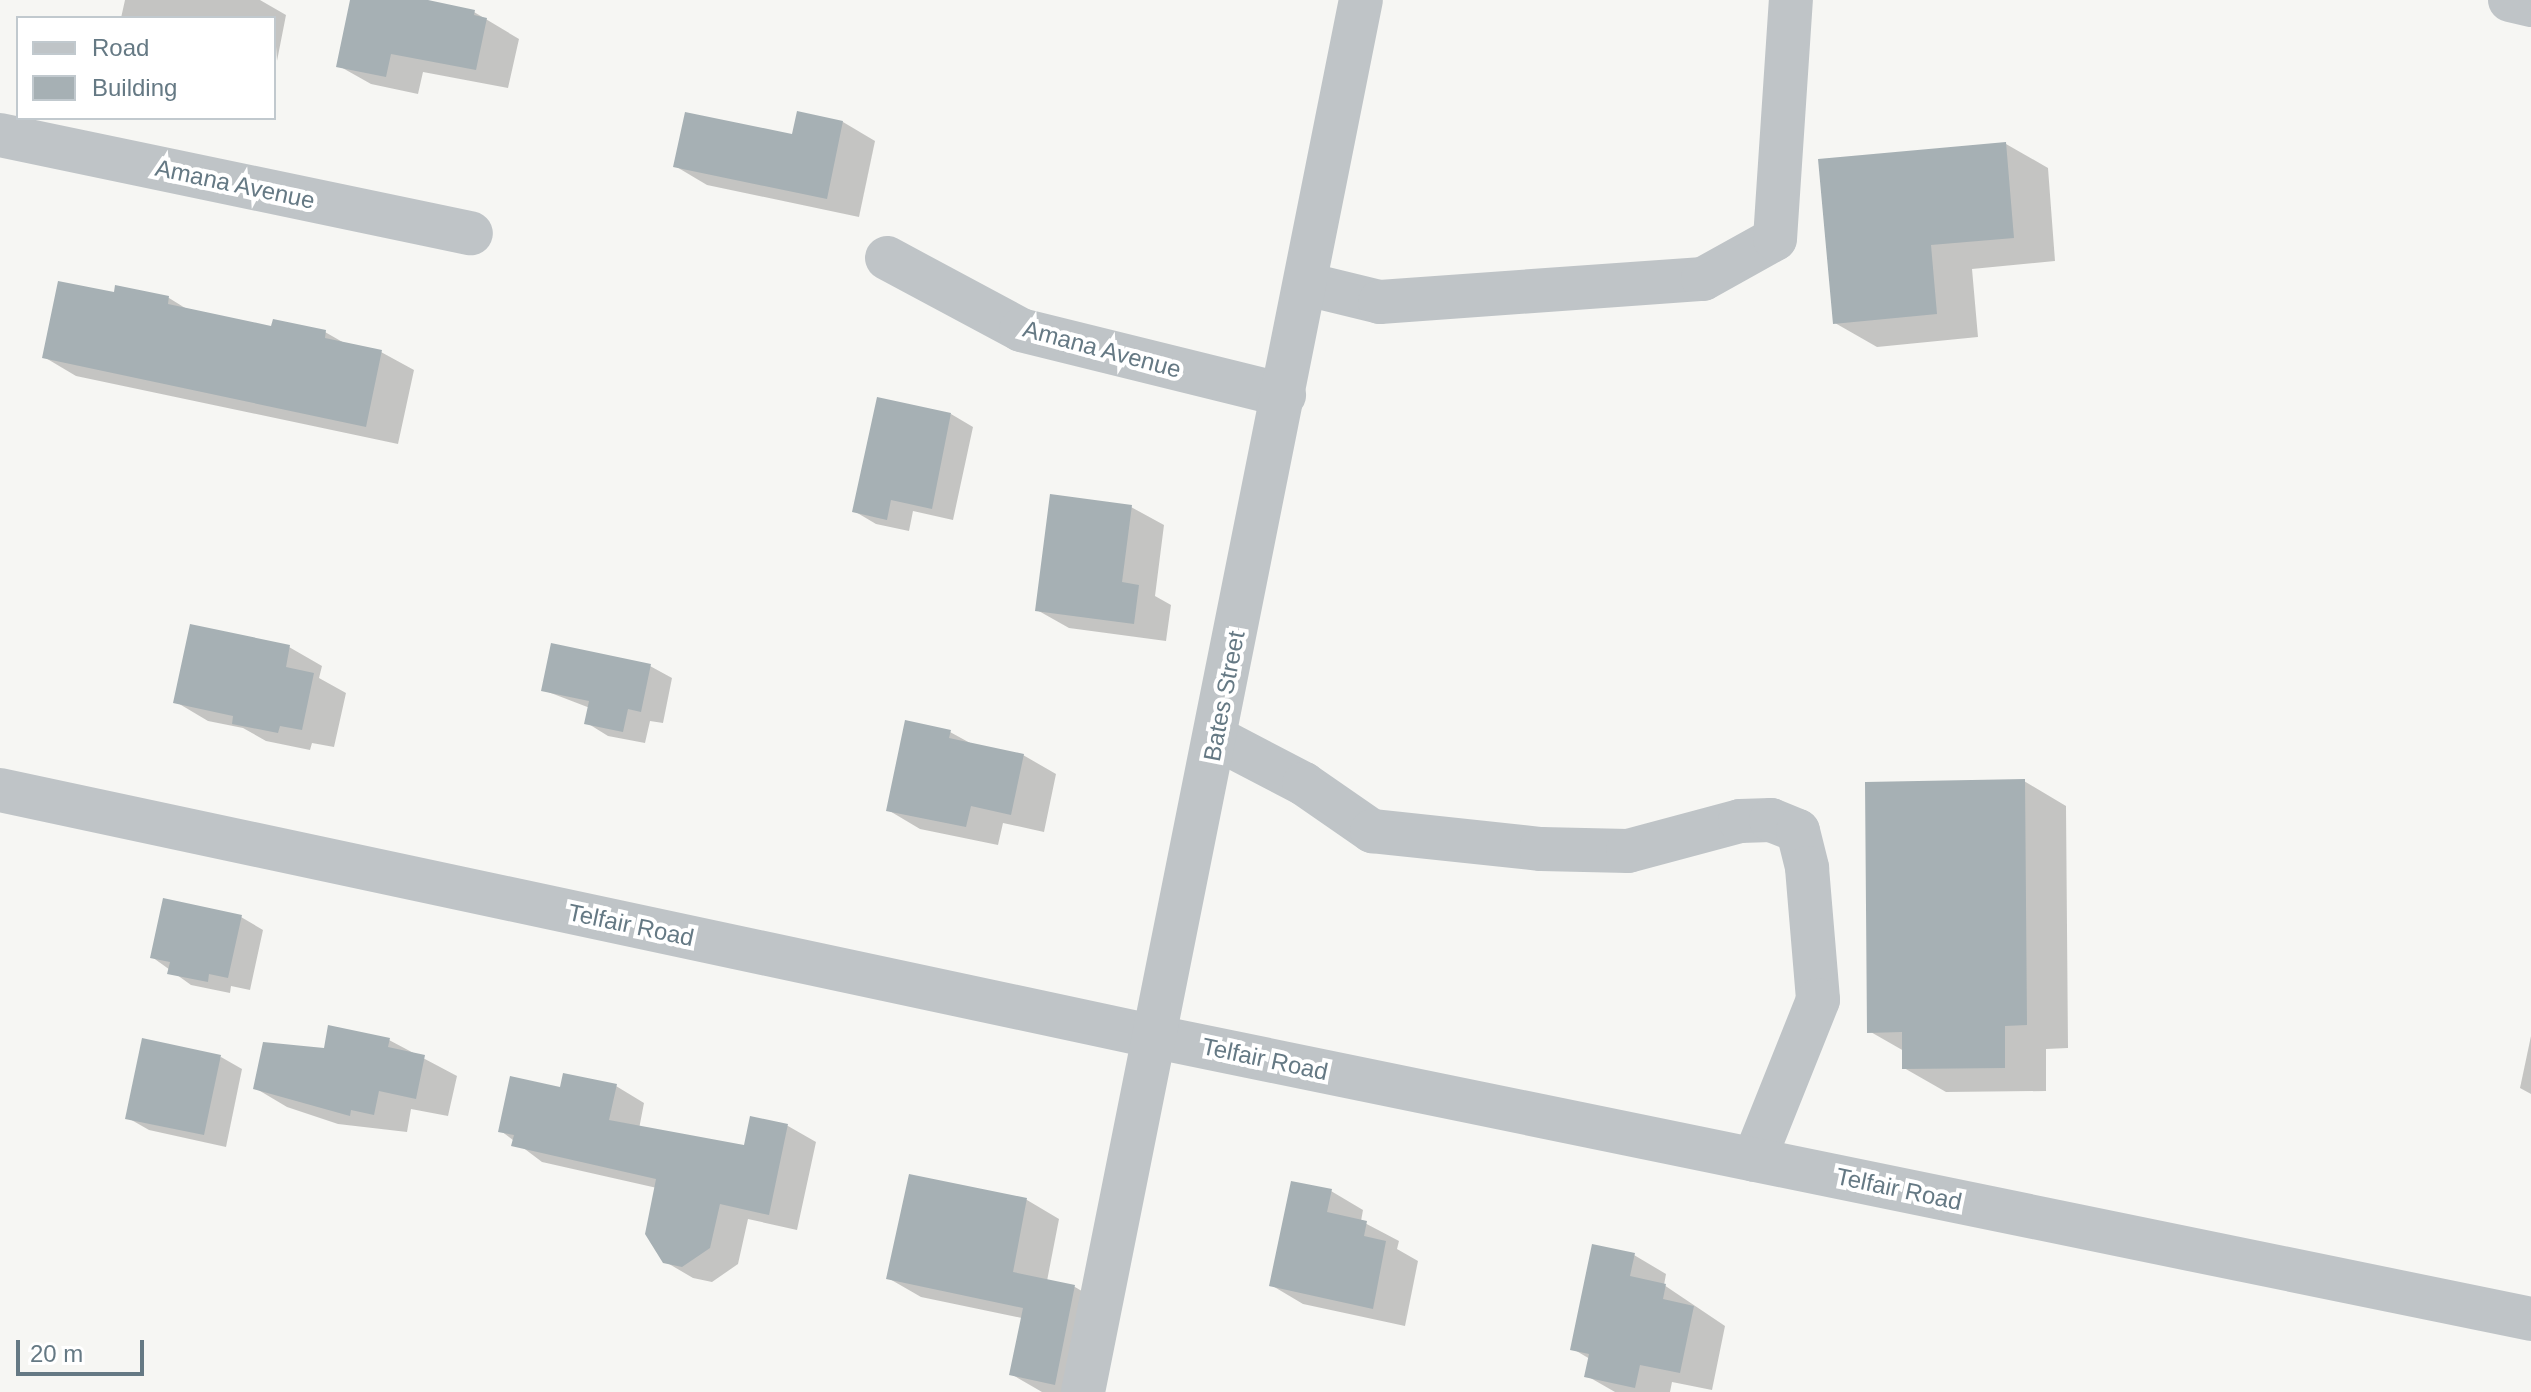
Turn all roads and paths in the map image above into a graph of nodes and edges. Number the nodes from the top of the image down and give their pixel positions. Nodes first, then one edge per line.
1 (1361, 0) edge
2 (1791, 0) edge
3 (2510, 0) edge
4 (2531, 5) edge
5 (0, 135) edge
6 (471, 233) dead end
7 (887, 258) dead end
8 (1306, 284) junction
9 (1284, 395) junction
10 (1216, 738) junction
11 (0, 790) edge
12 (1156, 1037) junction
13 (1754, 1160) junction
14 (2531, 1319) edge
15 (1083, 1392) edge

1 - 8 street, Bates Street
2 - 8 street
3 - 4 street
5 - 6 street, Amana Avenue
7 - 9 street, Amana Avenue
8 - 9 street, Bates Street
9 - 10 street, Bates Street
10 - 12 street, Bates Street
10 - 13 street
11 - 12 street, Telfair Road
12 - 13 street, Telfair Road
12 - 15 street, Bates Street
13 - 14 street, Telfair Road

